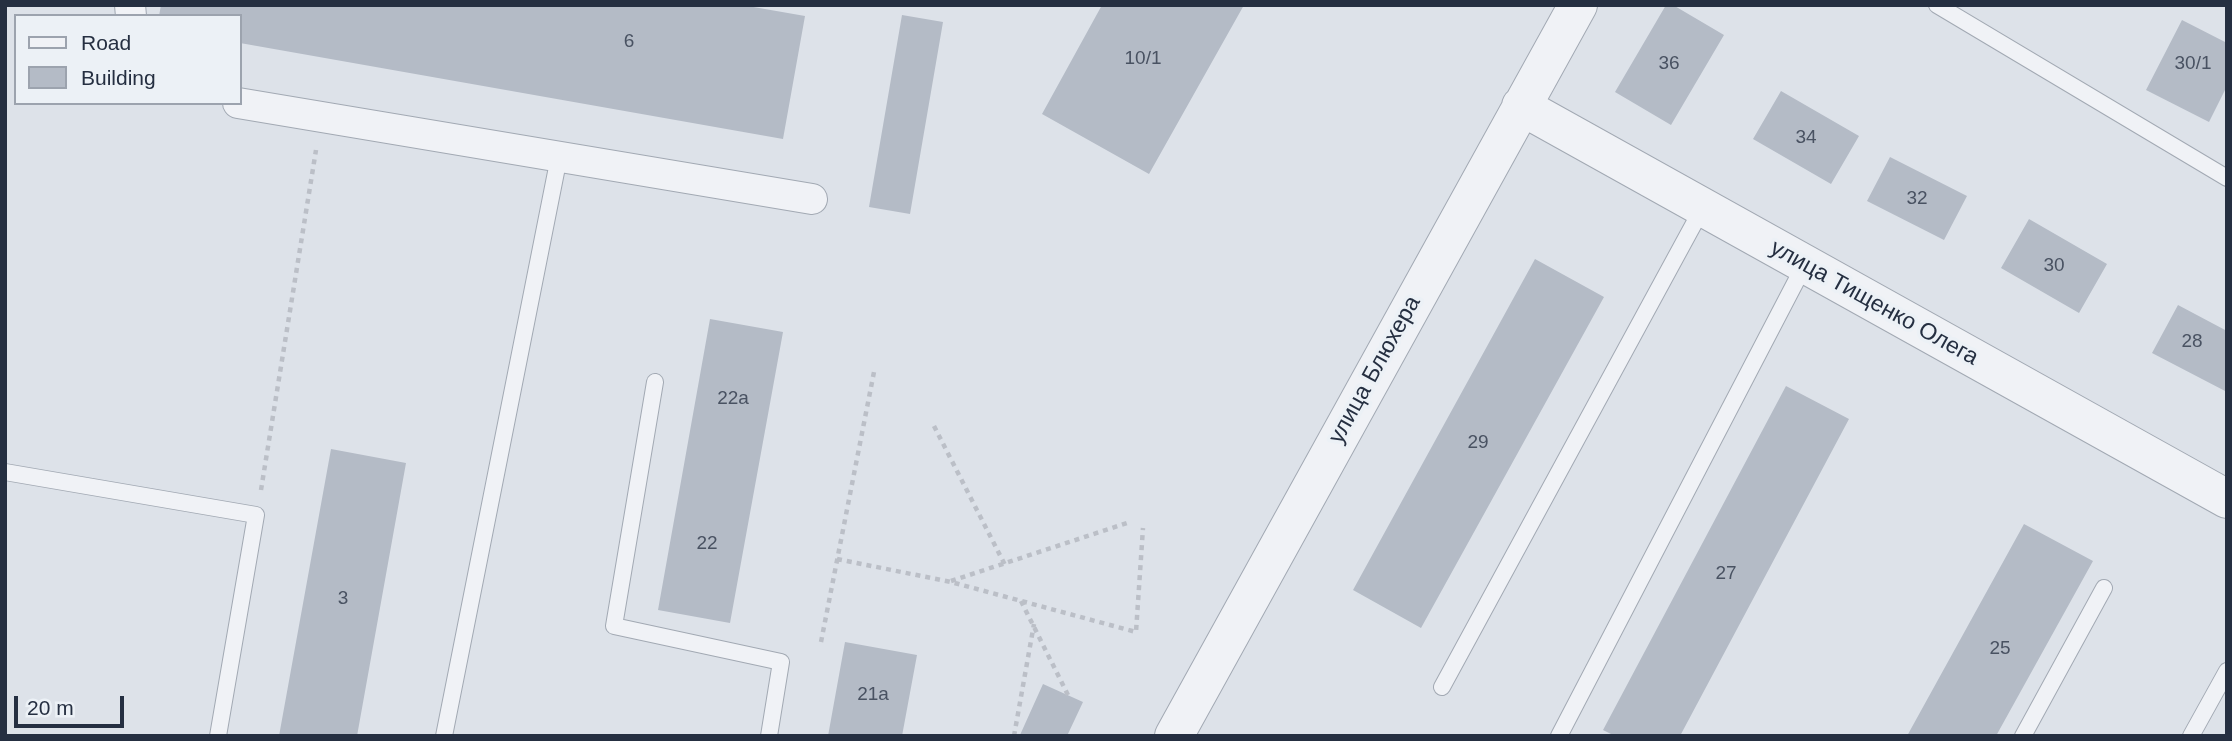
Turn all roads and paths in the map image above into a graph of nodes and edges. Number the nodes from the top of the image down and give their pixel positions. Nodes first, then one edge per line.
1 (1578, 5) edge
2 (1937, 5) edge
3 (242, 104) edge
4 (1521, 106) junction
5 (321, 117) junction
6 (559, 157) junction
7 (2227, 178) edge
8 (812, 200) dead end
9 (1703, 207) junction
10 (1805, 264) junction
11 (874, 372) dead end
12 (655, 382) dead end
13 (934, 426) dead end
14 (5, 472) edge
15 (2227, 499) edge
16 (256, 515) junction
17 (1130, 522) dead end
18 (1143, 528) dead end
19 (837, 559) junction
20 (1005, 565) junction
21 (951, 582) junction
22 (2104, 588) dead end
23 (1021, 600) junction
24 (1034, 624) junction
25 (821, 642) dead end
26 (2227, 671) edge
27 (1442, 687) dead end
28 (1068, 695) dead end
29 (218, 736) edge
30 (444, 736) edge
31 (769, 736) edge
32 (1014, 736) edge
33 (1174, 736) edge
34 (1559, 736) edge
35 (2023, 736) edge
36 (2192, 736) edge

1 - 4 street, улица Блюхера
2 - 7 lane
3 - 5 street
4 - 9 street, улица Тищенко Олега
4 - 33 street, улица Блюхера
5 - 6 street
5 - 16 path
6 - 8 street
6 - 30 lane
9 - 10 street, улица Тищенко Олега
9 - 27 lane
10 - 15 street, улица Тищенко Олега
10 - 34 lane
11 - 19 path
12 - 31 lane
13 - 20 path
14 - 16 lane
16 - 29 lane
17 - 20 path
18 - 23 path
19 - 21 path
19 - 25 path
20 - 21 path
21 - 23 path
22 - 35 lane
23 - 24 path
24 - 28 path
24 - 32 path
26 - 36 lane

